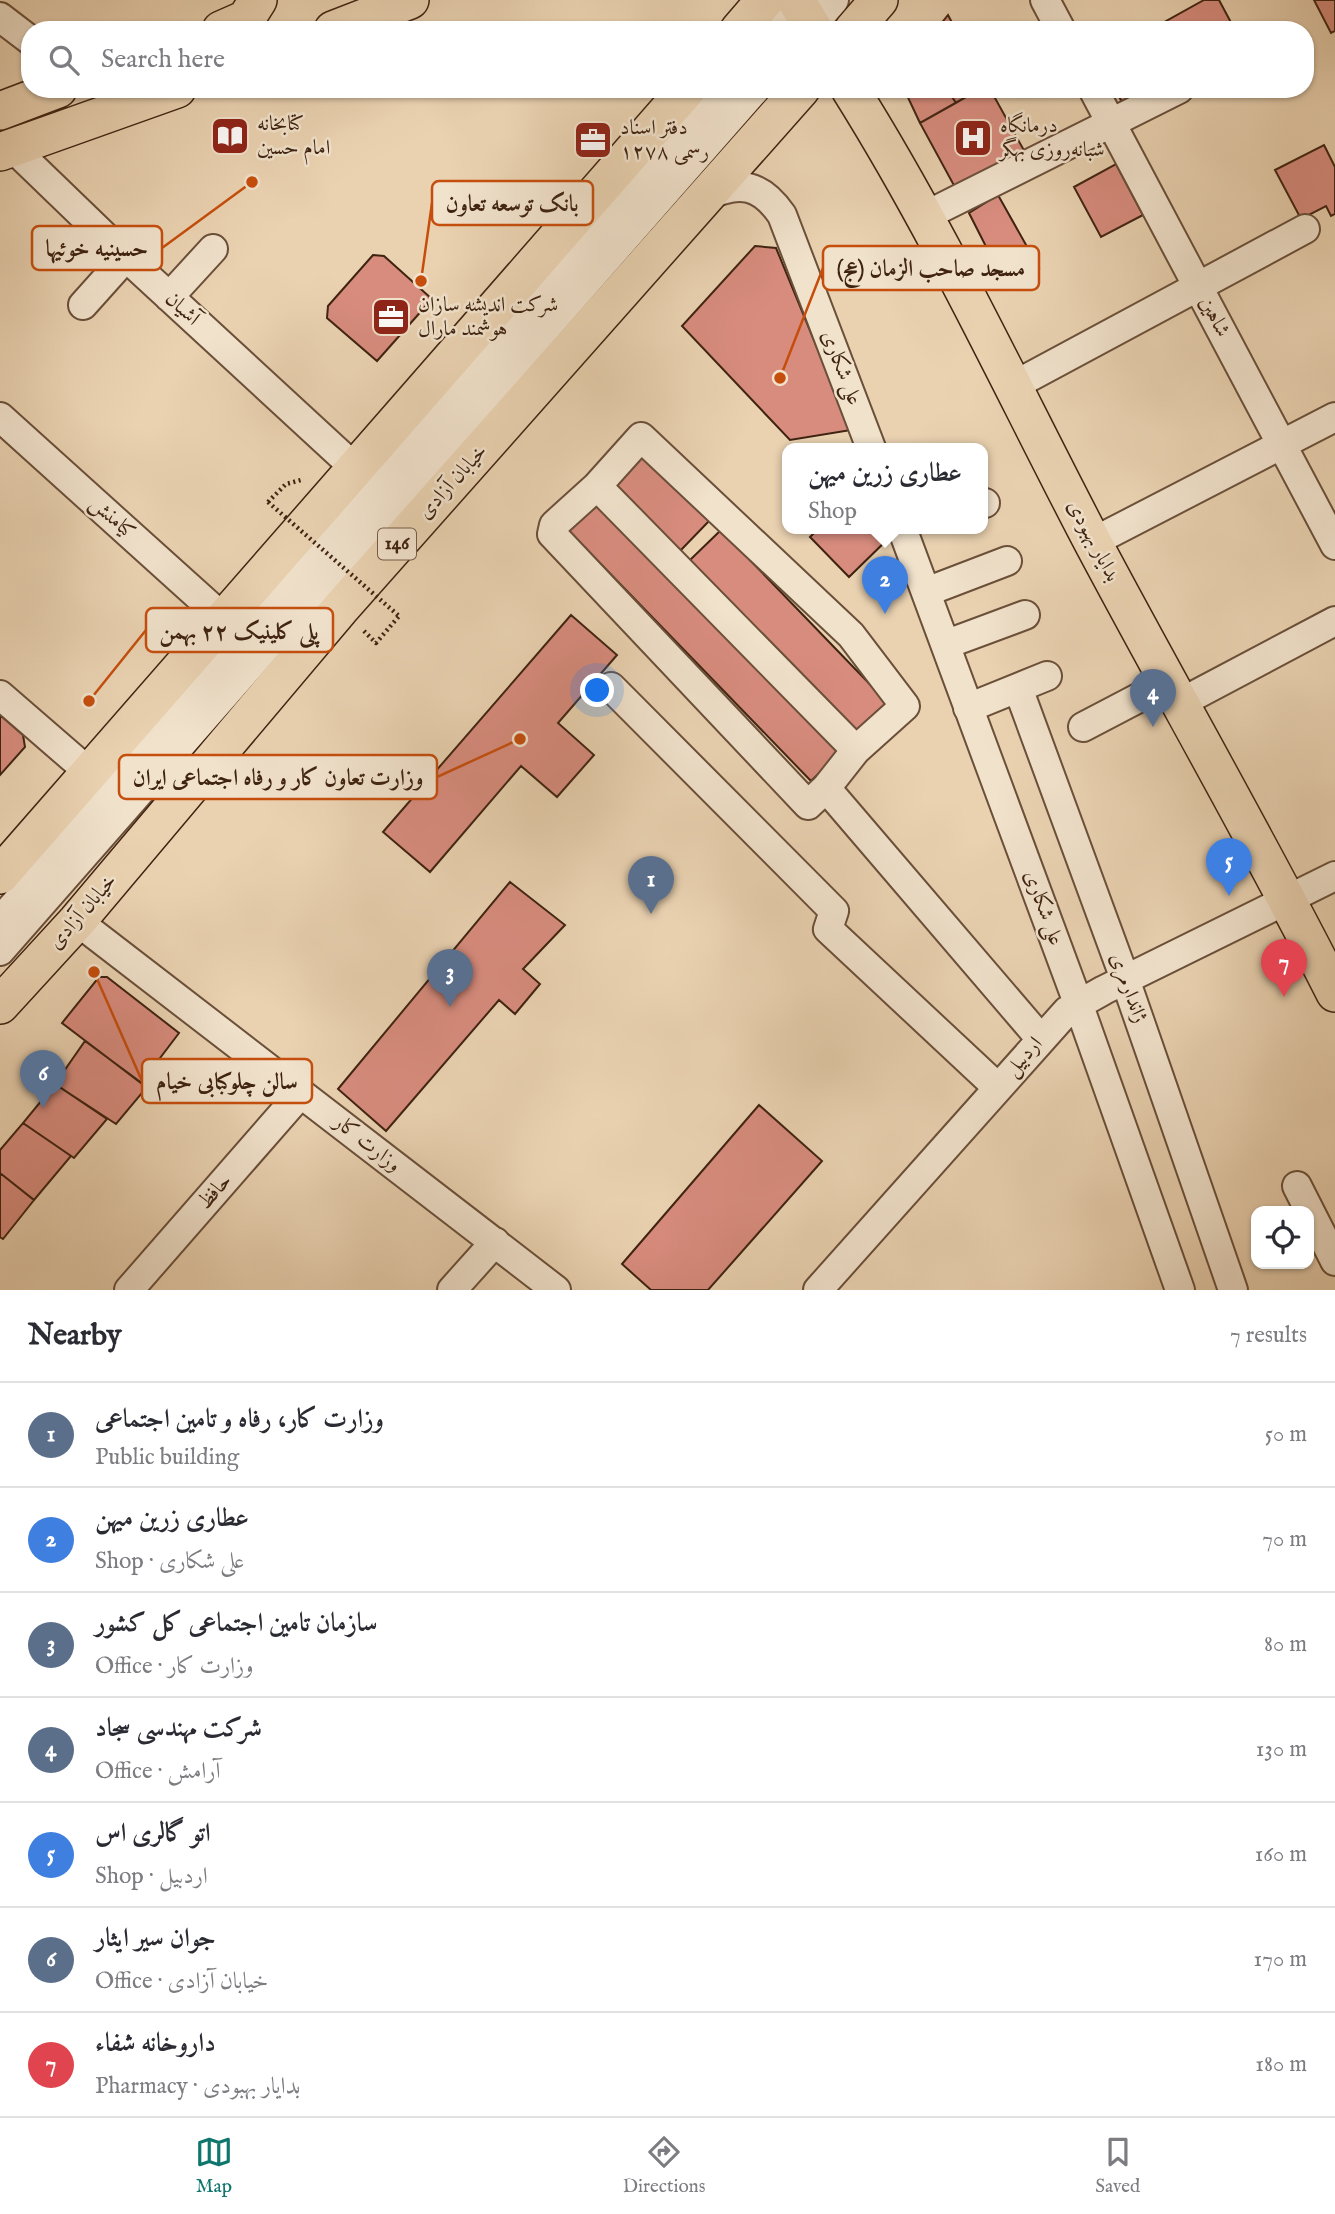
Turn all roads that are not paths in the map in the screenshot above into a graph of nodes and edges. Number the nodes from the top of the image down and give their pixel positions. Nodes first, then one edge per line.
1 (258, 0) edge
2 (410, 0) edge
3 (765, 0) edge
4 (1045, 0) edge
5 (876, 1) edge
6 (0, 17) edge
7 (241, 21) edge
8 (356, 21) edge
9 (747, 21) edge
10 (860, 21) edge
11 (1056, 21) edge
12 (21, 33) edge
13 (34, 98) edge
14 (152, 98) edge
15 (679, 98) edge
16 (721, 98) edge
17 (748, 98) edge
18 (793, 98) edge
19 (855, 98) edge
20 (1098, 98) edge
21 (1162, 98) edge
22 (0, 111) edge
23 (1111, 124) junction
24 (6, 150) edge
25 (706, 196) junction
26 (925, 216) junction
27 (1305, 229) dead end
28 (213, 248) dead end
29 (126, 257) junction
30 (1197, 287) junction
31 (169, 297) junction
32 (83, 305) dead end
33 (1013, 386) junction
34 (0, 417) edge
35 (1335, 417) edge
36 (869, 443) edge
37 (1282, 445) junction
38 (356, 469) junction
39 (597, 486) junction
40 (910, 534) edge
41 (1093, 542) junction
42 (1335, 545) edge
43 (1007, 561) dead end
44 (926, 592) junction
45 (1025, 615) dead end
46 (224, 620) junction
47 (1335, 621) edge
48 (947, 644) junction
49 (1047, 676) dead end
50 (611, 687) dead end
51 (1018, 688) junction
52 (1174, 693) junction
53 (0, 695) edge
54 (968, 708) junction
55 (1083, 727) dead end
56 (856, 750) junction
57 (90, 773) junction
58 (826, 788) junction
59 (0, 875) edge
60 (1335, 876) edge
61 (1288, 900) junction
62 (0, 921) edge
63 (77, 921) junction
64 (0, 951) edge
65 (1125, 979) junction
66 (1335, 993) edge
67 (1078, 1003) junction
68 (0, 1005) edge
69 (1040, 1038) junction
70 (997, 1087) junction
71 (301, 1093) junction
72 (1297, 1186) dead end
73 (495, 1242) junction
74 (1335, 1261) edge
75 (129, 1290) edge
76 (452, 1290) edge
77 (556, 1290) edge
78 (818, 1290) edge
79 (1180, 1290) edge
80 (1233, 1290) edge

1 - 7 main road
2 - 8 main road
3 - 9 main road
4 - 11 street
5 - 10 main road
6 - 12 street
13 - 22 main road
14 - 24 main road
15 - 38 main road
16 - 62 street
17 - 64 street
18 - 25 main road, خیابان آزادی / 146
19 - 26 main road, بدایار بهبودی
20 - 23 street, شاهین
21 - 23 street
23 - 26 street
23 - 30 street, شاهین
24 - 29 street, آشیان
25 - 36 street, علی شکاری
25 - 63 main road, خیابان آزادی / 146
26 - 33 main road, بدایار بهبودی
27 - 30 street
28 - 31 street
29 - 31 street, آشیان
29 - 32 street
30 - 33 street
30 - 37 street, شاهین
31 - 38 street, آشیان
33 - 41 main road, بدایار بهبودی
34 - 46 street, کیامنش
35 - 37 street
37 - 41 street
37 - 42 street, شاهین
38 - 46 main road
39 - 56 street
39 - 56 street
39 - 58 street
40 - 44 street, علی شکاری
41 - 52 main road, بدایار بهبودی
43 - 44 street
44 - 48 street, علی شکاری
45 - 48 street
46 - 57 main road
47 - 52 street
48 - 54 street, علی شکاری
49 - 51 street
50 - 70 street
51 - 54 street
51 - 65 street, ژاندارمری
52 - 55 street
52 - 61 main road, بدایار بهبودی
53 - 57 street
54 - 67 street, علی شکاری
56 - 58 street
57 - 59 main road
58 - 69 street
60 - 61 street, اردبیل
61 - 65 street, اردبیل
61 - 66 main road, بدایار بهبودی
63 - 68 main road, خیابان آزادی / 146
63 - 71 street, وزارت کار
65 - 67 street, اردبیل
65 - 80 street, ژاندارمری
67 - 69 street, اردبیل
67 - 79 street, علی شکاری
69 - 70 street, اردبیل
70 - 78 street, اردبیل
71 - 73 street, وزارت کار
71 - 75 street, حافظ
72 - 74 street
73 - 76 street
73 - 77 street, وزارت کار

